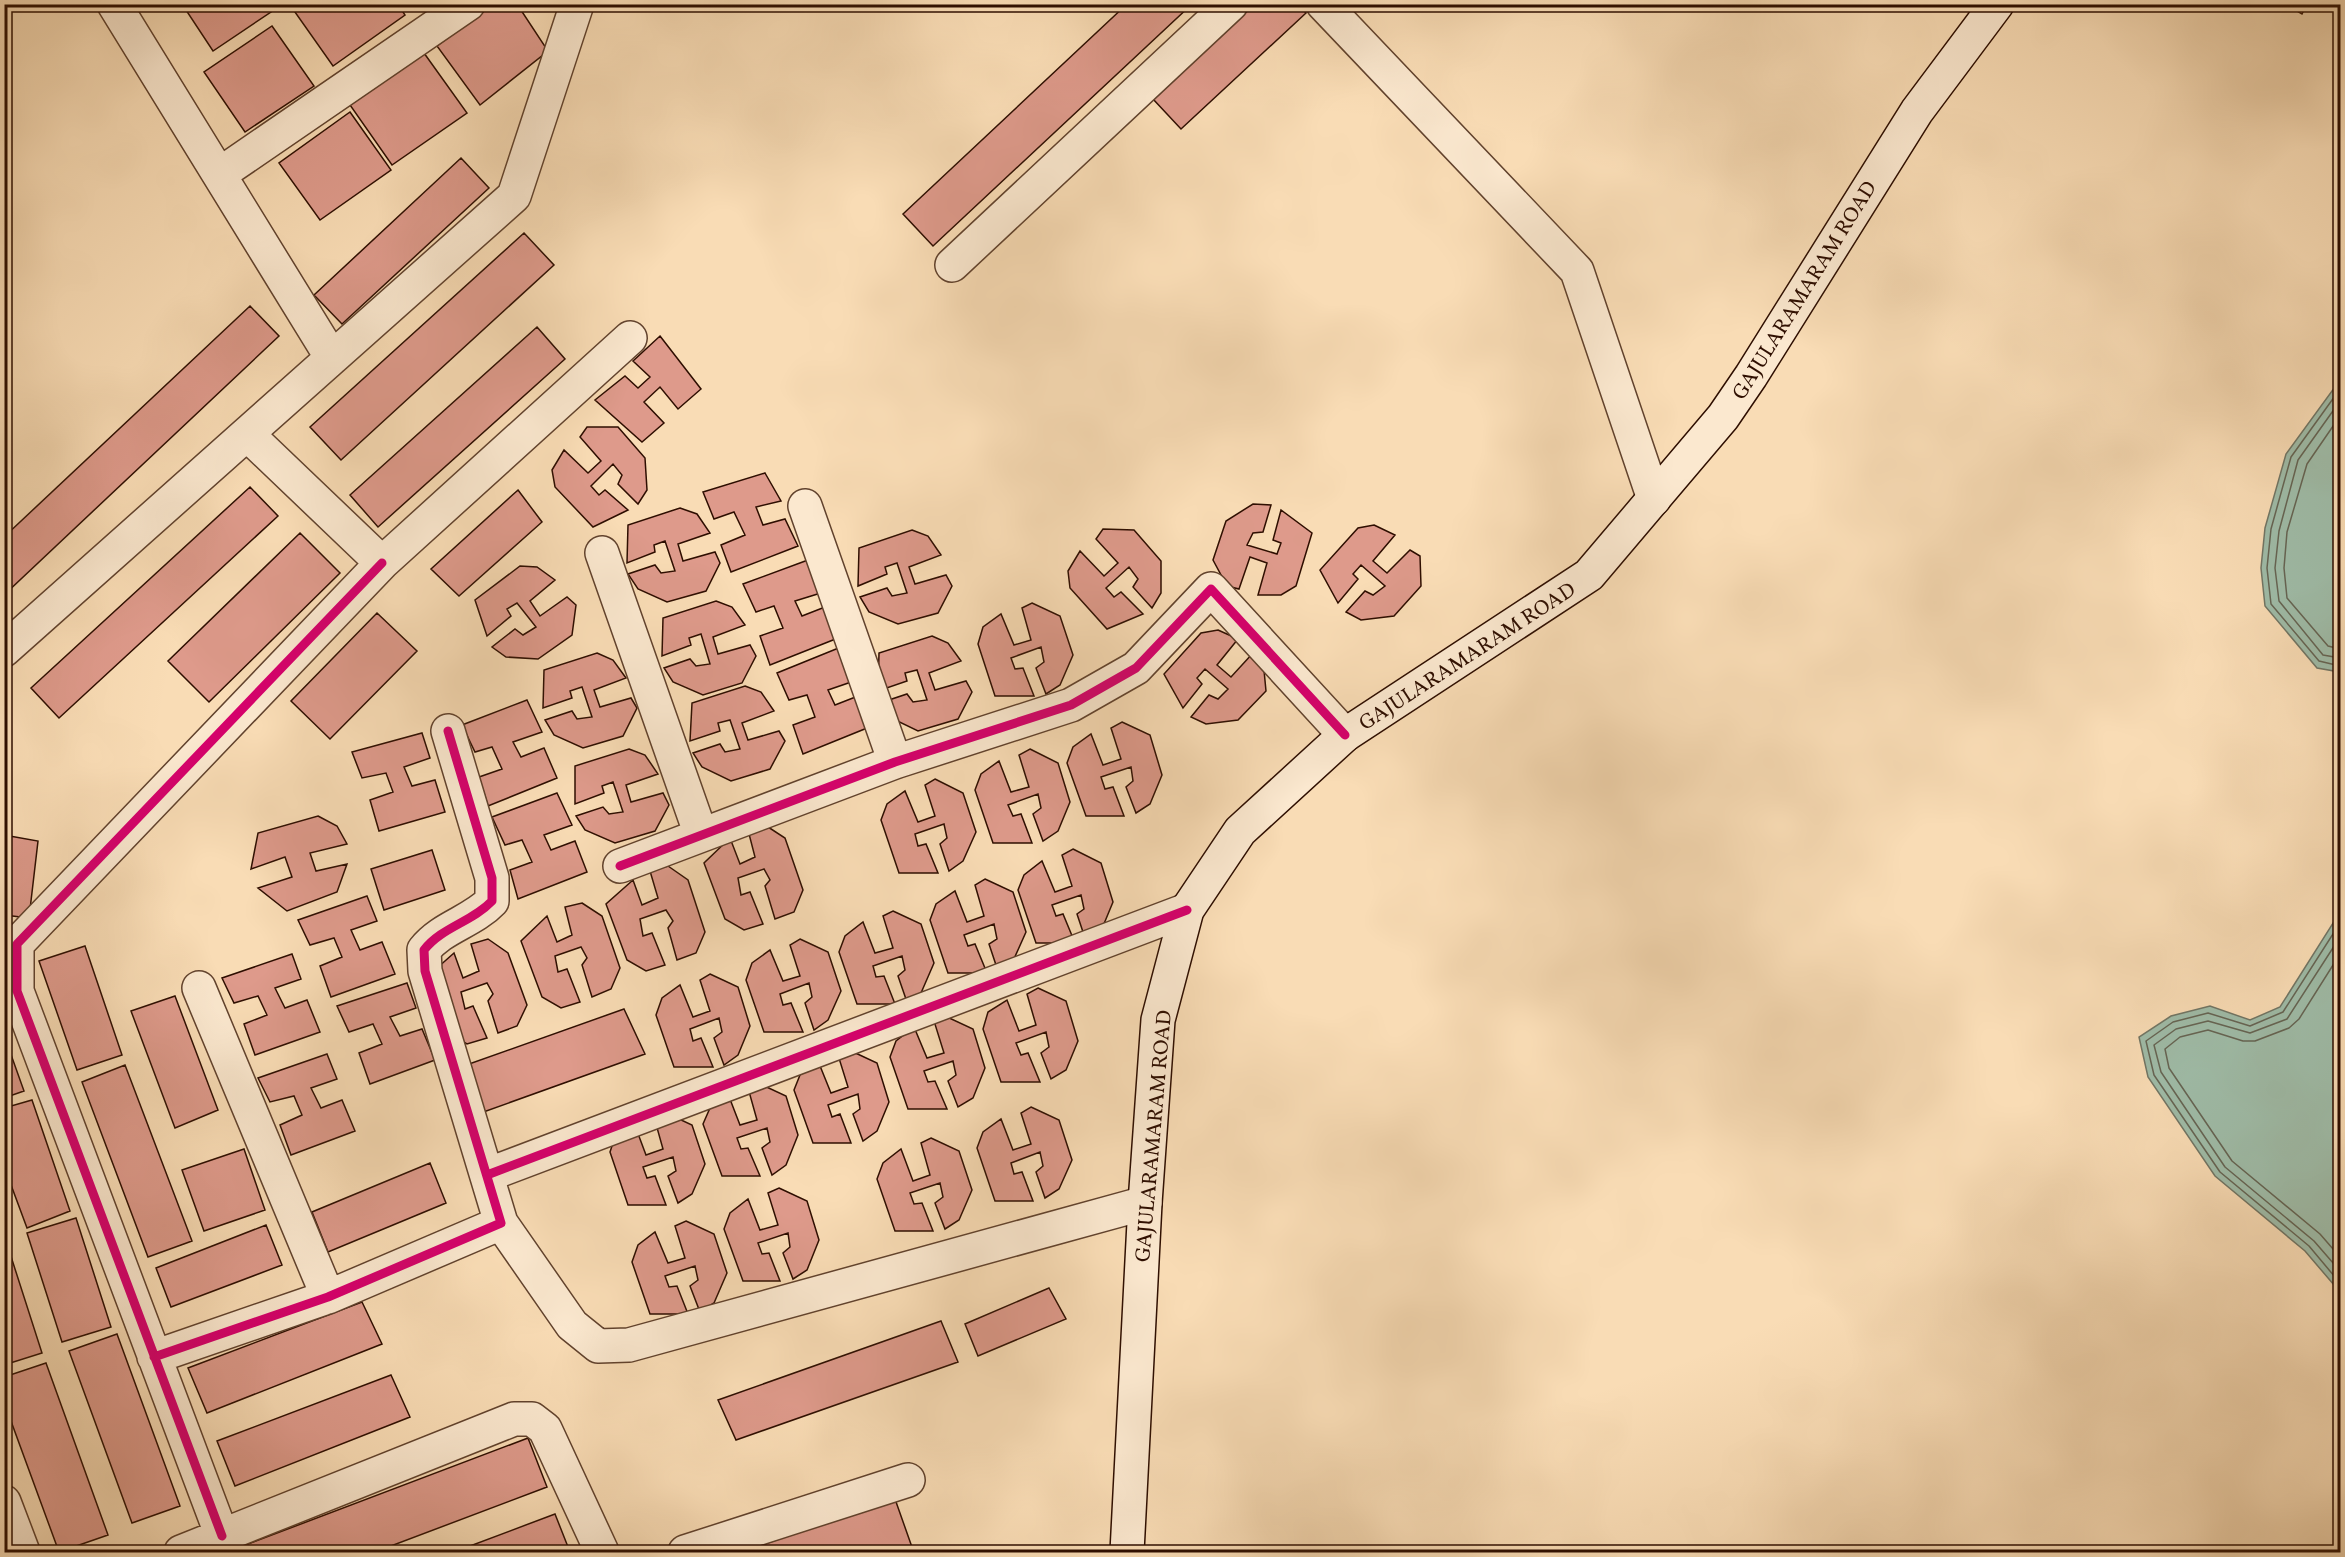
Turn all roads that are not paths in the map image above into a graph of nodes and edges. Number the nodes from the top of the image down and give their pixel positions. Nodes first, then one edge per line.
1 (114, 4) edge
2 (468, 4) edge
3 (577, 4) edge
4 (1231, 4) edge
5 (1323, 4) edge
6 (1997, 4) edge
7 (220, 174) junction
8 (952, 265) dead end
9 (630, 338) dead end
10 (332, 358) junction
11 (247, 434) junction
12 (1654, 499) junction
13 (806, 506) dead end
14 (602, 553) dead end
15 (382, 563) junction
16 (4, 650) edge
17 (448, 731) dead end
18 (1345, 735) junction
19 (896, 762) junction
20 (701, 835) junction
21 (620, 866) dead end
22 (1187, 910) junction
23 (10, 945) edge
24 (200, 988) dead end
25 (487, 1175) junction
26 (1145, 1203) junction
27 (501, 1223) junction
28 (328, 1297) junction
29 (154, 1357) junction
30 (908, 1480) dead end
31 (4, 1502) edge
32 (222, 1536) junction
33 (22, 1552) edge
34 (181, 1552) edge
35 (602, 1552) edge
36 (685, 1552) edge
37 (1127, 1552) edge

1 - 7 street
2 - 7 street
3 - 10 street
4 - 8 street
5 - 12 street
6 - 12 street, GAJULARAMARAM ROAD
7 - 10 street
9 - 15 street
10 - 11 street
11 - 15 street
11 - 16 street
12 - 18 street, GAJULARAMARAM ROAD
13 - 19 street
14 - 20 street
15 - 23 street
17 - 25 street
18 - 19 street
18 - 22 street, GAJULARAMARAM ROAD
19 - 20 street
20 - 21 street
22 - 25 street
22 - 26 street, GAJULARAMARAM ROAD
23 - 29 street
24 - 28 street
25 - 27 street
26 - 27 street
26 - 37 street, GAJULARAMARAM ROAD
27 - 28 street
28 - 29 street
29 - 32 street
30 - 36 street
31 - 33 street
32 - 34 street
32 - 35 street

